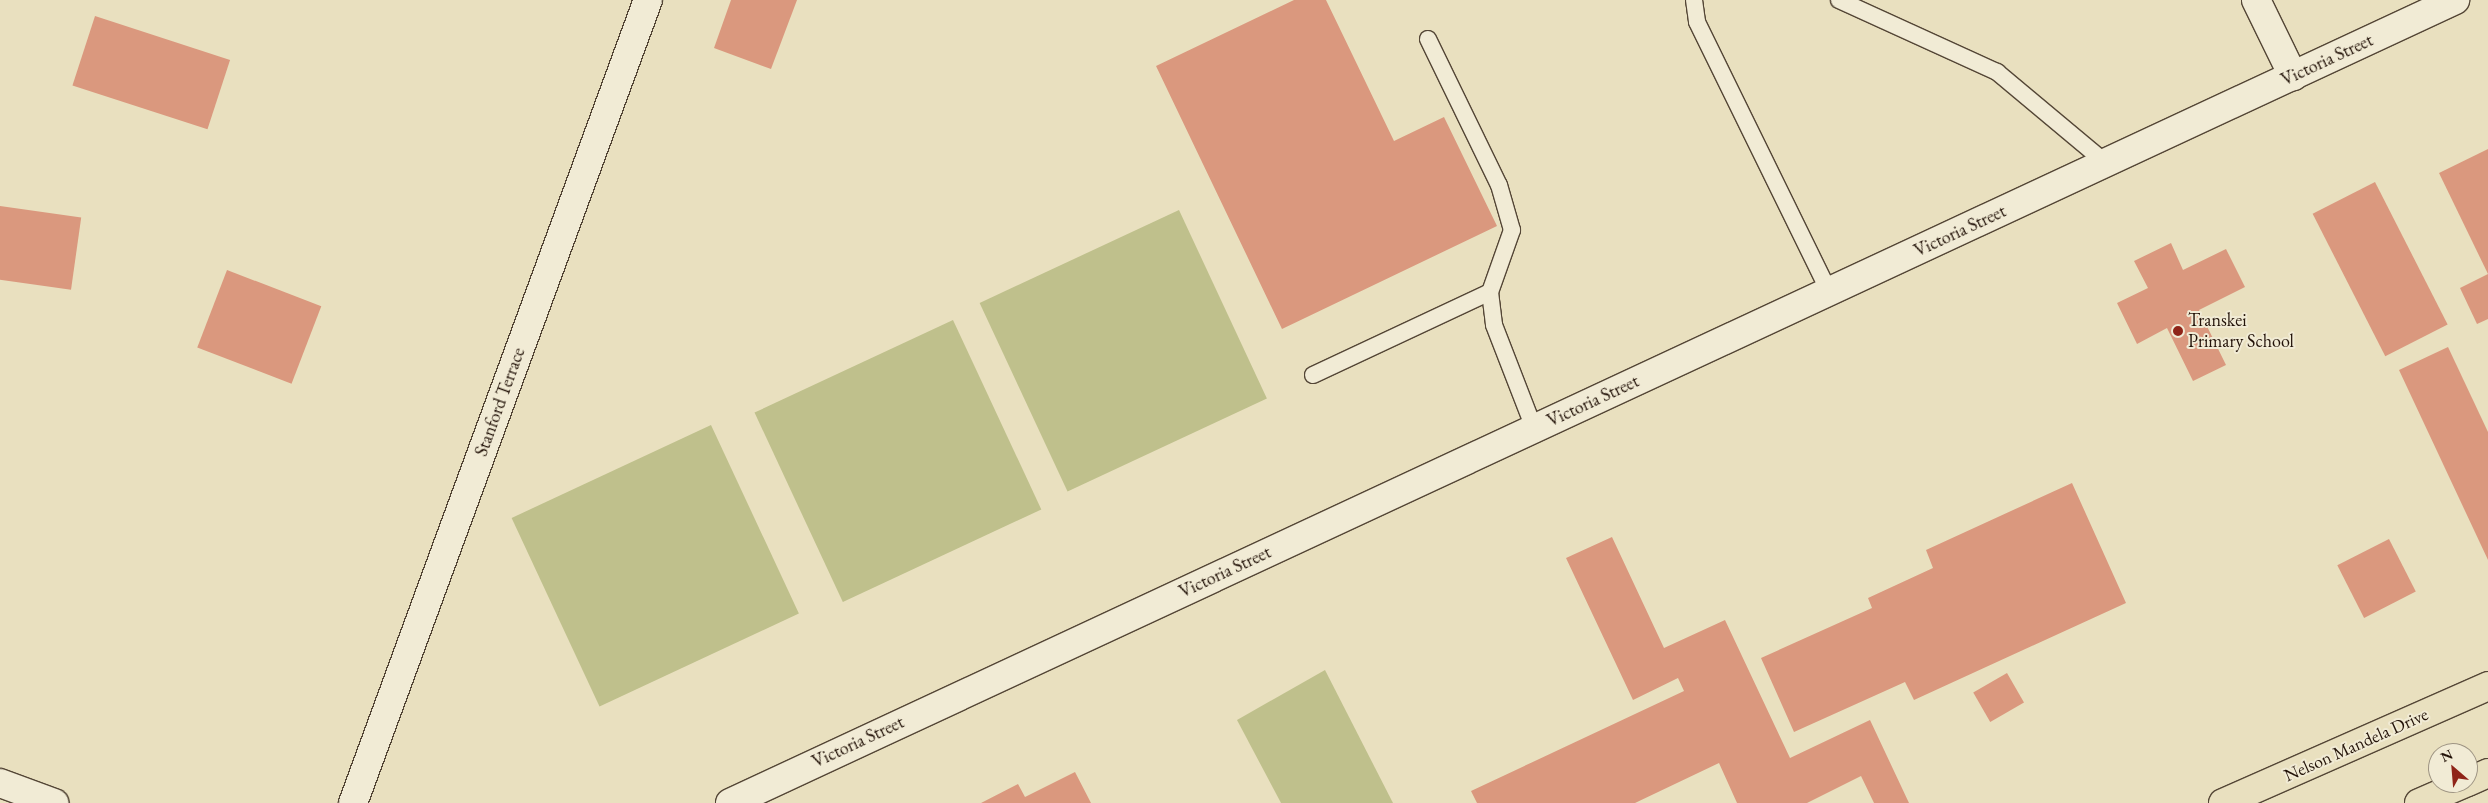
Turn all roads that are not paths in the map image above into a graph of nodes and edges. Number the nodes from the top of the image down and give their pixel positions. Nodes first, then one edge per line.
1 (648, 0) edge
2 (1694, 0) edge
3 (1839, 0) edge
4 (2256, 0) edge
5 (2455, 0) edge
6 (1428, 39) dead end
7 (2293, 76) junction
8 (2106, 163) junction
9 (1490, 292) junction
10 (1829, 292) junction
11 (1313, 374) dead end
12 (1534, 428) junction
13 (2488, 686) edge
14 (0, 783) edge
15 (2441, 793) edge
16 (54, 803) edge
17 (353, 803) edge
18 (730, 803) edge
19 (2223, 803) edge
20 (2419, 803) edge

1 - 17 street, Stanford Terrace
2 - 10 lane
3 - 8 lane
4 - 7 street
5 - 7 street, Victoria Street
6 - 9 lane
7 - 8 street, Victoria Street
8 - 10 street, Victoria Street
9 - 11 lane
9 - 12 lane
10 - 12 street, Victoria Street
12 - 18 street, Victoria Street
13 - 19 highway, Nelson Mandela Drive
14 - 16 street
15 - 20 highway

